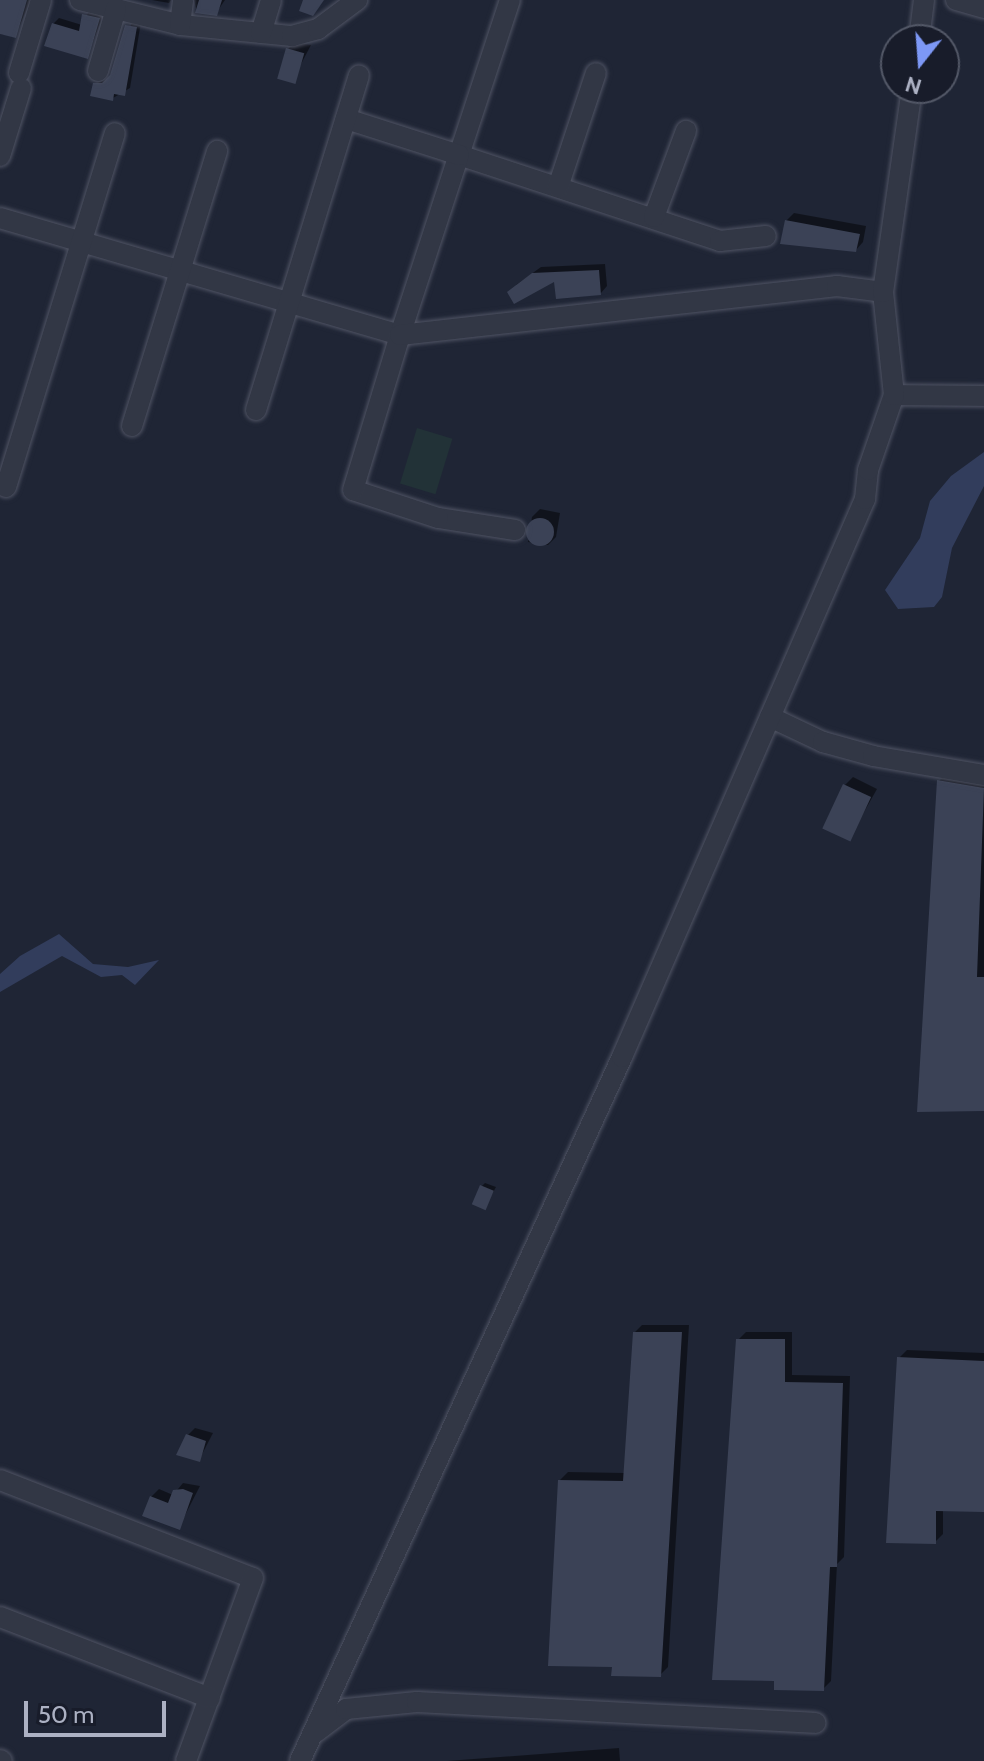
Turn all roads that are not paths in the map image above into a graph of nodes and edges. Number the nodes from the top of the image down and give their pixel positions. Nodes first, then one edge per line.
1 (41, 0) edge
2 (183, 0) edge
3 (271, 0) edge
4 (510, 0) edge
5 (924, 0) edge
6 (956, 0) edge
7 (350, 2) edge
8 (97, 3) edge
9 (984, 8) edge
10 (921, 24) edge
11 (180, 25) junction
12 (261, 33) junction
13 (98, 71) dead end
14 (596, 73) dead end
15 (359, 75) dead end
16 (910, 104) edge
17 (346, 119) junction
18 (686, 131) dead end
19 (115, 133) dead end
20 (217, 151) dead end
21 (459, 155) junction
22 (0, 156) edge
23 (558, 187) junction
24 (654, 217) junction
25 (0, 218) edge
26 (766, 236) dead end
27 (81, 240) junction
28 (181, 272) junction
29 (883, 292) junction
30 (288, 304) junction
31 (400, 335) junction
32 (894, 395) junction
33 (984, 396) edge
34 (256, 410) dead end
35 (132, 426) dead end
36 (6, 487) dead end
37 (515, 530) dead end
38 (770, 717) junction
39 (984, 775) edge
40 (0, 1480) edge
41 (0, 1617) edge
42 (210, 1698) junction
43 (815, 1723) dead end
44 (313, 1734) junction
45 (186, 1761) edge
46 (300, 1761) edge

1 - 22 street
2 - 11 street
3 - 12 street
4 - 21 street
5 - 10 street
6 - 9 street
7 - 12 street
8 - 11 street
8 - 13 street
11 - 12 street
14 - 23 street
15 - 17 street
16 - 29 street
17 - 21 street
17 - 30 street
18 - 24 street
19 - 27 street
20 - 28 street
21 - 23 street
21 - 31 street
23 - 24 street
24 - 26 street
25 - 27 street
27 - 28 street
27 - 36 street
28 - 30 street
28 - 35 street
29 - 31 street
29 - 32 street
30 - 31 street
30 - 34 street
31 - 37 street
32 - 33 street
32 - 38 street
38 - 39 street
38 - 44 street
40 - 42 street
41 - 42 street
42 - 45 street
43 - 44 street
44 - 46 street

